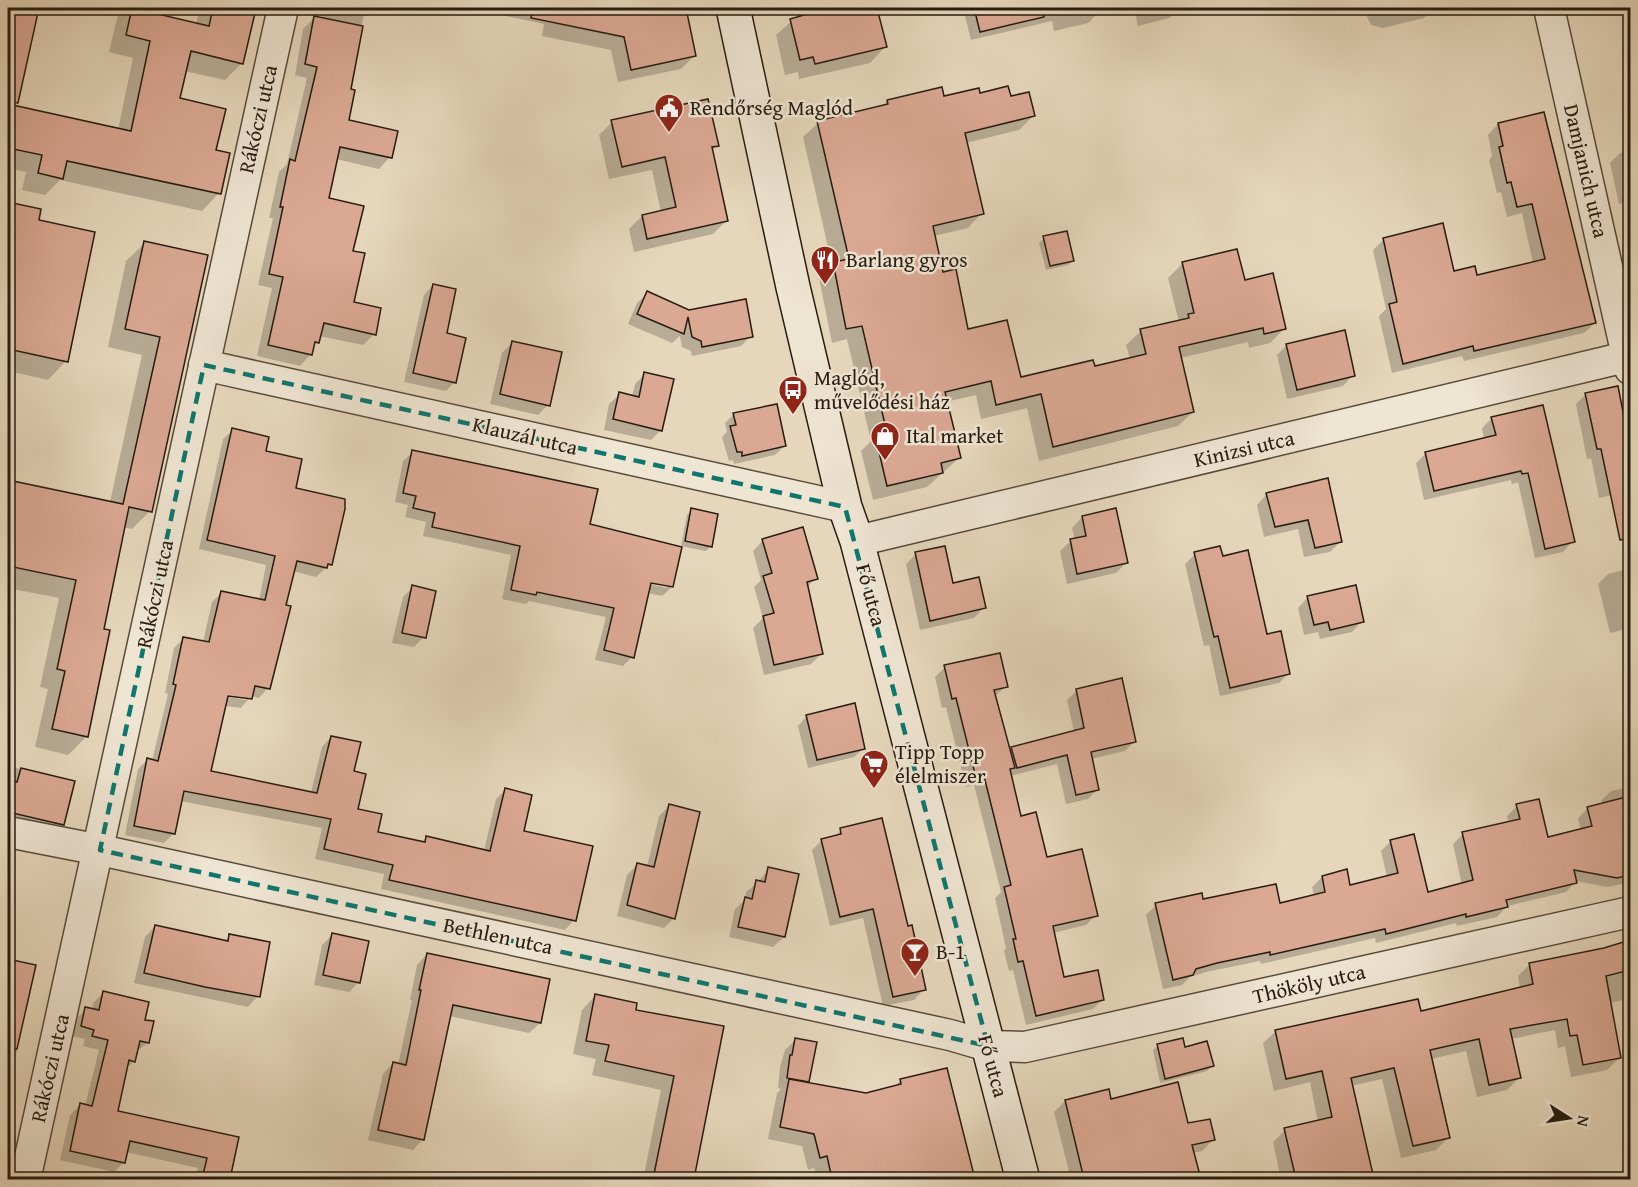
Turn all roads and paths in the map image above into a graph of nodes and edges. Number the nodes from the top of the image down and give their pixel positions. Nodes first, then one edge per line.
1 (283, 8) edge
2 (733, 8) edge
3 (1549, 8) edge
4 (1630, 361) edge
5 (204, 365) junction
6 (845, 507) junction
7 (857, 541) junction
8 (8, 832) edge
9 (100, 850) junction
10 (1630, 912) edge
11 (987, 1046) junction
12 (25, 1179) edge
13 (1023, 1179) edge

1 - 5 street, Rákóczi utca
2 - 6 main road, Fő utca
3 - 4 street, Damjanich utca
4 - 7 street, Kinizsi utca
5 - 6 street, Klauzál utca
5 - 9 street, Rákóczi utca
6 - 7 main road, Fő utca
7 - 11 main road, Fő utca
8 - 9 street, Bethlen utca
9 - 11 street, Bethlen utca
9 - 12 street, Rákóczi utca
10 - 11 street, Thököly utca
11 - 13 main road, Fő utca

